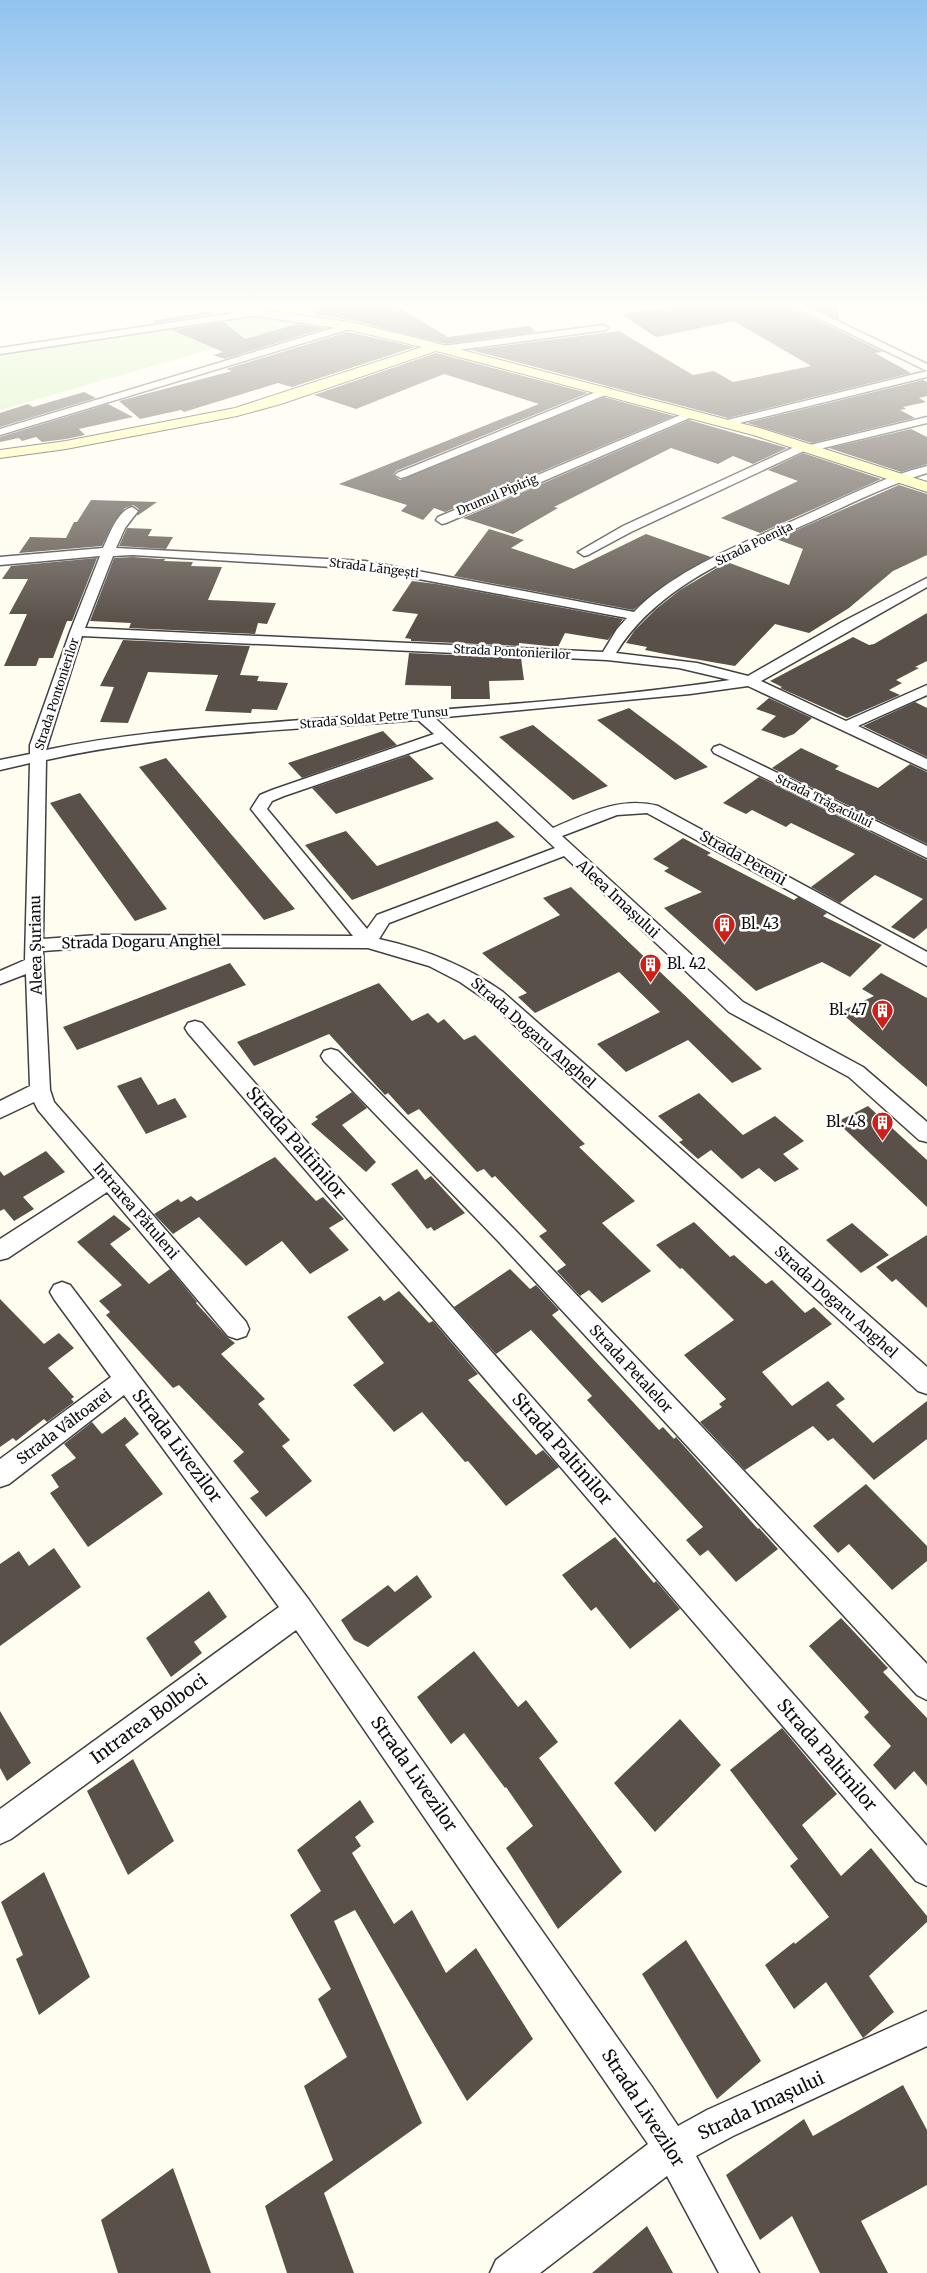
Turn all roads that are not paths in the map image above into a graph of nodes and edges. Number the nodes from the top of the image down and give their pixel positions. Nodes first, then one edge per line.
1 (69, 411) edge
2 (241, 411) edge
3 (558, 411) edge
4 (679, 411) edge
5 (776, 411) edge
6 (690, 414) junction
7 (927, 420) edge
8 (727, 423) junction
9 (0, 432) edge
10 (808, 447) junction
11 (0, 454) edge
12 (927, 469) edge
13 (401, 476) dead end
14 (899, 477) junction
15 (927, 487) edge
16 (132, 511) dead end
17 (442, 520) dead end
18 (108, 551) junction
19 (584, 552) dead end
20 (0, 561) edge
21 (927, 582) edge
22 (636, 616) junction
23 (77, 632) junction
24 (607, 656) junction
25 (750, 681) junction
26 (927, 689) edge
27 (421, 714) junction
28 (846, 726) junction
29 (444, 736) junction
30 (720, 750) dead end
31 (36, 755) junction
32 (927, 764) edge
33 (0, 765) edge
34 (550, 835) junction
35 (565, 850) junction
36 (927, 853) edge
37 (368, 942) junction
38 (34, 954) junction
39 (927, 960) edge
40 (0, 978) edge
41 (195, 1028) dead end
42 (331, 1056) dead end
43 (40, 1090) junction
44 (0, 1110) edge
45 (927, 1134) edge
46 (108, 1180) junction
47 (0, 1251) edge
48 (62, 1292) dead end
49 (237, 1329) dead end
50 (127, 1379) junction
51 (927, 1383) edge
52 (0, 1475) edge
53 (299, 1610) junction
54 (927, 1685) edge
55 (0, 1828) edge
56 (927, 1870) edge
57 (927, 2028) edge
58 (672, 2149) junction
59 (509, 2273) edge
60 (740, 2273) edge

1 - 9 street
2 - 11 street
3 - 13 street
4 - 6 street
5 - 8 street
6 - 8 street
6 - 17 street, Drumul Pipirig
7 - 10 street
8 - 10 street
10 - 14 street
10 - 19 street
12 - 14 street, Strada Poenița
14 - 15 street
14 - 22 street, Strada Poenița
16 - 18 street, Strada Pontonierilor
18 - 20 street, Strada Lăngești
18 - 22 street, Strada Lăngești
18 - 23 street, Strada Pontonierilor
21 - 25 street
22 - 24 street, Strada Poenița
23 - 24 street, Strada Pontonierilor
23 - 31 street, Strada Pontonierilor
24 - 25 street, Strada Pontonierilor
25 - 27 street, Strada Soldat Petre Tunsu
25 - 28 street, Strada Pontonierilor
26 - 28 street
27 - 29 street, Aleea Imașului
27 - 31 street, Strada Soldat Petre Tunsu
28 - 32 street, Strada Pontonierilor
29 - 34 street, Aleea Imașului
29 - 37 street
30 - 36 street, Strada Trăgaciului
31 - 33 street, Strada Soldat Petre Tunsu
31 - 38 street, Aleea Șurianu
34 - 35 street, Aleea Imașului
34 - 39 street, Strada Pereni
35 - 37 street
35 - 45 street, Aleea Imașului
37 - 38 street, Strada Dogaru Anghel
37 - 51 street, Strada Dogaru Anghel
38 - 40 street, Strada Dogaru Anghel
38 - 43 street, Aleea Șurianu
41 - 56 street, Strada Paltinilor
42 - 54 street, Strada Petalelor
43 - 44 street
43 - 46 street, Intrarea Pătuleni
46 - 47 street
46 - 49 street, Intrarea Pătuleni
48 - 50 street, Strada Livezilor
50 - 52 street, Strada Vâltoarei
50 - 53 street, Strada Livezilor
53 - 55 street, Intrarea Bolboci
53 - 58 street, Strada Livezilor
57 - 58 street, Strada Imașului
58 - 59 street, Strada Imașului
58 - 60 street, Strada Livezilor

